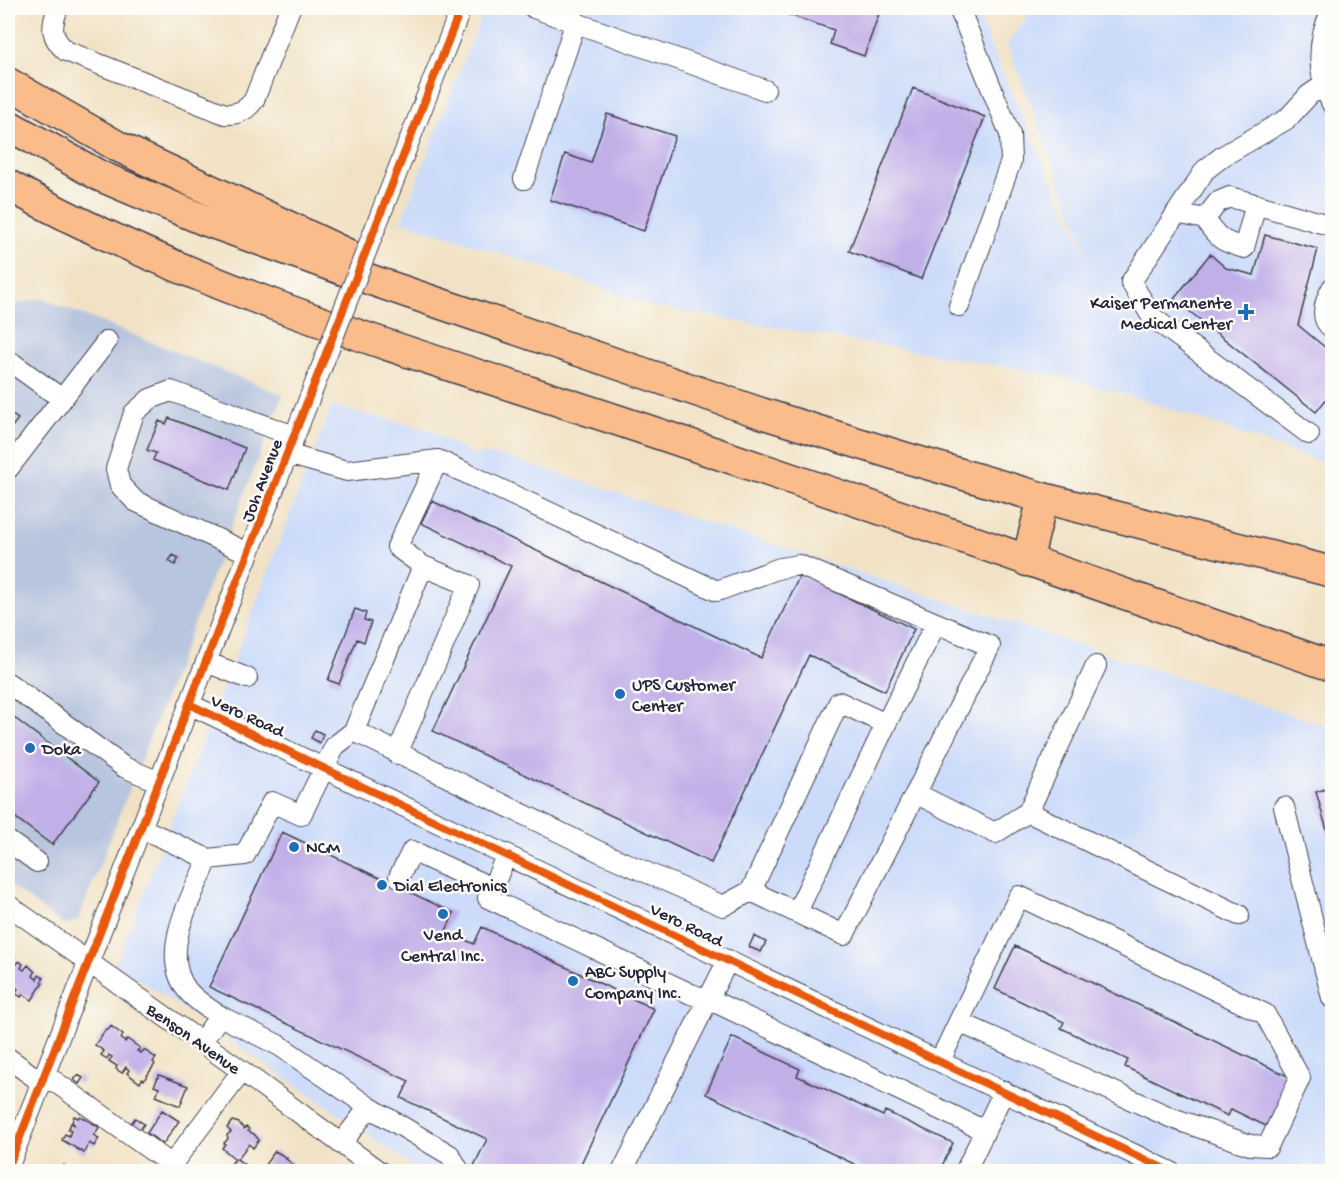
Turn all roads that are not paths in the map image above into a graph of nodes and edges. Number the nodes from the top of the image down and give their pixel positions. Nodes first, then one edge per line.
1 (58, 8) edge
2 (290, 8) edge
3 (461, 8) edge
4 (534, 8) edge
5 (958, 8) edge
6 (1332, 11) edge
7 (576, 21) junction
8 (8, 81) edge
9 (1324, 85) junction
10 (765, 90) dead end
11 (1332, 104) edge
12 (8, 125) edge
13 (524, 178) dead end
14 (8, 185) edge
15 (1256, 204) junction
16 (8, 207) edge
17 (1176, 213) junction
18 (1205, 219) junction
19 (1332, 226) edge
20 (1332, 288) edge
21 (959, 306) dead end
22 (501, 324) junction
23 (1332, 328) edge
24 (106, 341) dead end
25 (380, 341) junction
26 (8, 360) edge
27 (62, 399) junction
28 (1310, 434) dead end
29 (291, 445) junction
30 (438, 460) junction
31 (8, 469) edge
32 (1043, 498) junction
33 (248, 554) junction
34 (1027, 561) junction
35 (423, 566) junction
36 (1332, 572) edge
37 (936, 623) junction
38 (206, 662) junction
39 (1096, 666) dead end
40 (1332, 666) edge
41 (247, 678) dead end
42 (8, 683) edge
43 (189, 704) junction
44 (886, 724) junction
45 (354, 731) junction
46 (398, 754) junction
47 (324, 767) junction
48 (159, 782) junction
49 (917, 794) junction
50 (1284, 807) dead end
51 (1028, 812) junction
52 (141, 828) junction
53 (8, 841) edge
54 (507, 854) junction
55 (208, 859) junction
56 (37, 862) dead end
57 (399, 877) dead end
58 (492, 888) junction
59 (751, 891) junction
60 (8, 905) edge
61 (797, 912) junction
62 (1239, 915) dead end
63 (728, 960) junction
64 (88, 963) junction
65 (1332, 998) edge
66 (708, 1000) junction
67 (220, 1016) junction
68 (959, 1022) junction
69 (201, 1042) junction
70 (8, 1058) edge
71 (940, 1061) junction
72 (242, 1071) junction
73 (43, 1078) junction
74 (1004, 1091) junction
75 (369, 1107) junction
76 (985, 1131) junction
77 (341, 1144) junction
78 (8, 1168) edge
79 (169, 1168) edge
80 (380, 1172) edge
81 (460, 1172) edge
82 (622, 1172) edge
83 (965, 1172) edge
84 (1171, 1172) edge

1 - 2 street
3 - 29 street, Joh Avenue, bridge
4 - 7 street
5 - 21 street
6 - 9 street
7 - 10 street
7 - 13 street
8 - 22 highway
9 - 11 street
9 - 17 street
12 - 22 highway
14 - 25 highway
15 - 18 street
15 - 18 street
15 - 19 street
16 - 25 highway
17 - 18 street
17 - 28 street
20 - 23 street
22 - 32 highway
24 - 27 street
25 - 34 highway
26 - 27 street
27 - 31 street
29 - 30 street
29 - 33 street, Joh Avenue
29 - 33 street
30 - 35 street
30 - 37 street
32 - 34 highway
32 - 36 highway
33 - 38 street, Joh Avenue
34 - 40 highway
35 - 45 street
35 - 46 street
37 - 44 street
37 - 49 street
38 - 41 street
38 - 43 street, Joh Avenue
39 - 51 street
42 - 48 street
43 - 47 street, Vero Road
43 - 48 street, Joh Avenue
44 - 59 street
44 - 61 street
45 - 46 street
45 - 47 street
46 - 59 street
47 - 54 street, Vero Road
47 - 55 street
48 - 52 street, Joh Avenue
49 - 51 street
49 - 61 street
50 - 65 street
51 - 62 street
52 - 55 street
52 - 64 street, Joh Avenue
53 - 56 street
54 - 58 street
54 - 63 street, Vero Road
55 - 67 street
57 - 58 street
58 - 66 street
59 - 61 street
60 - 64 street, Benson Avenue
63 - 66 street
63 - 71 street, Vero Road
64 - 69 street, Benson Avenue
64 - 73 street, Joh Avenue
66 - 76 street
66 - 82 street
67 - 69 street
67 - 75 street
68 - 68 street
68 - 71 street
69 - 72 street, Benson Avenue
70 - 73 street
71 - 74 street, Vero Road
72 - 77 street, Benson Avenue
72 - 79 street
73 - 78 street, Joh Avenue
73 - 79 street
74 - 76 street
74 - 84 street, Vero Road
75 - 77 street
75 - 81 street
76 - 83 street
77 - 80 street, Benson Avenue

